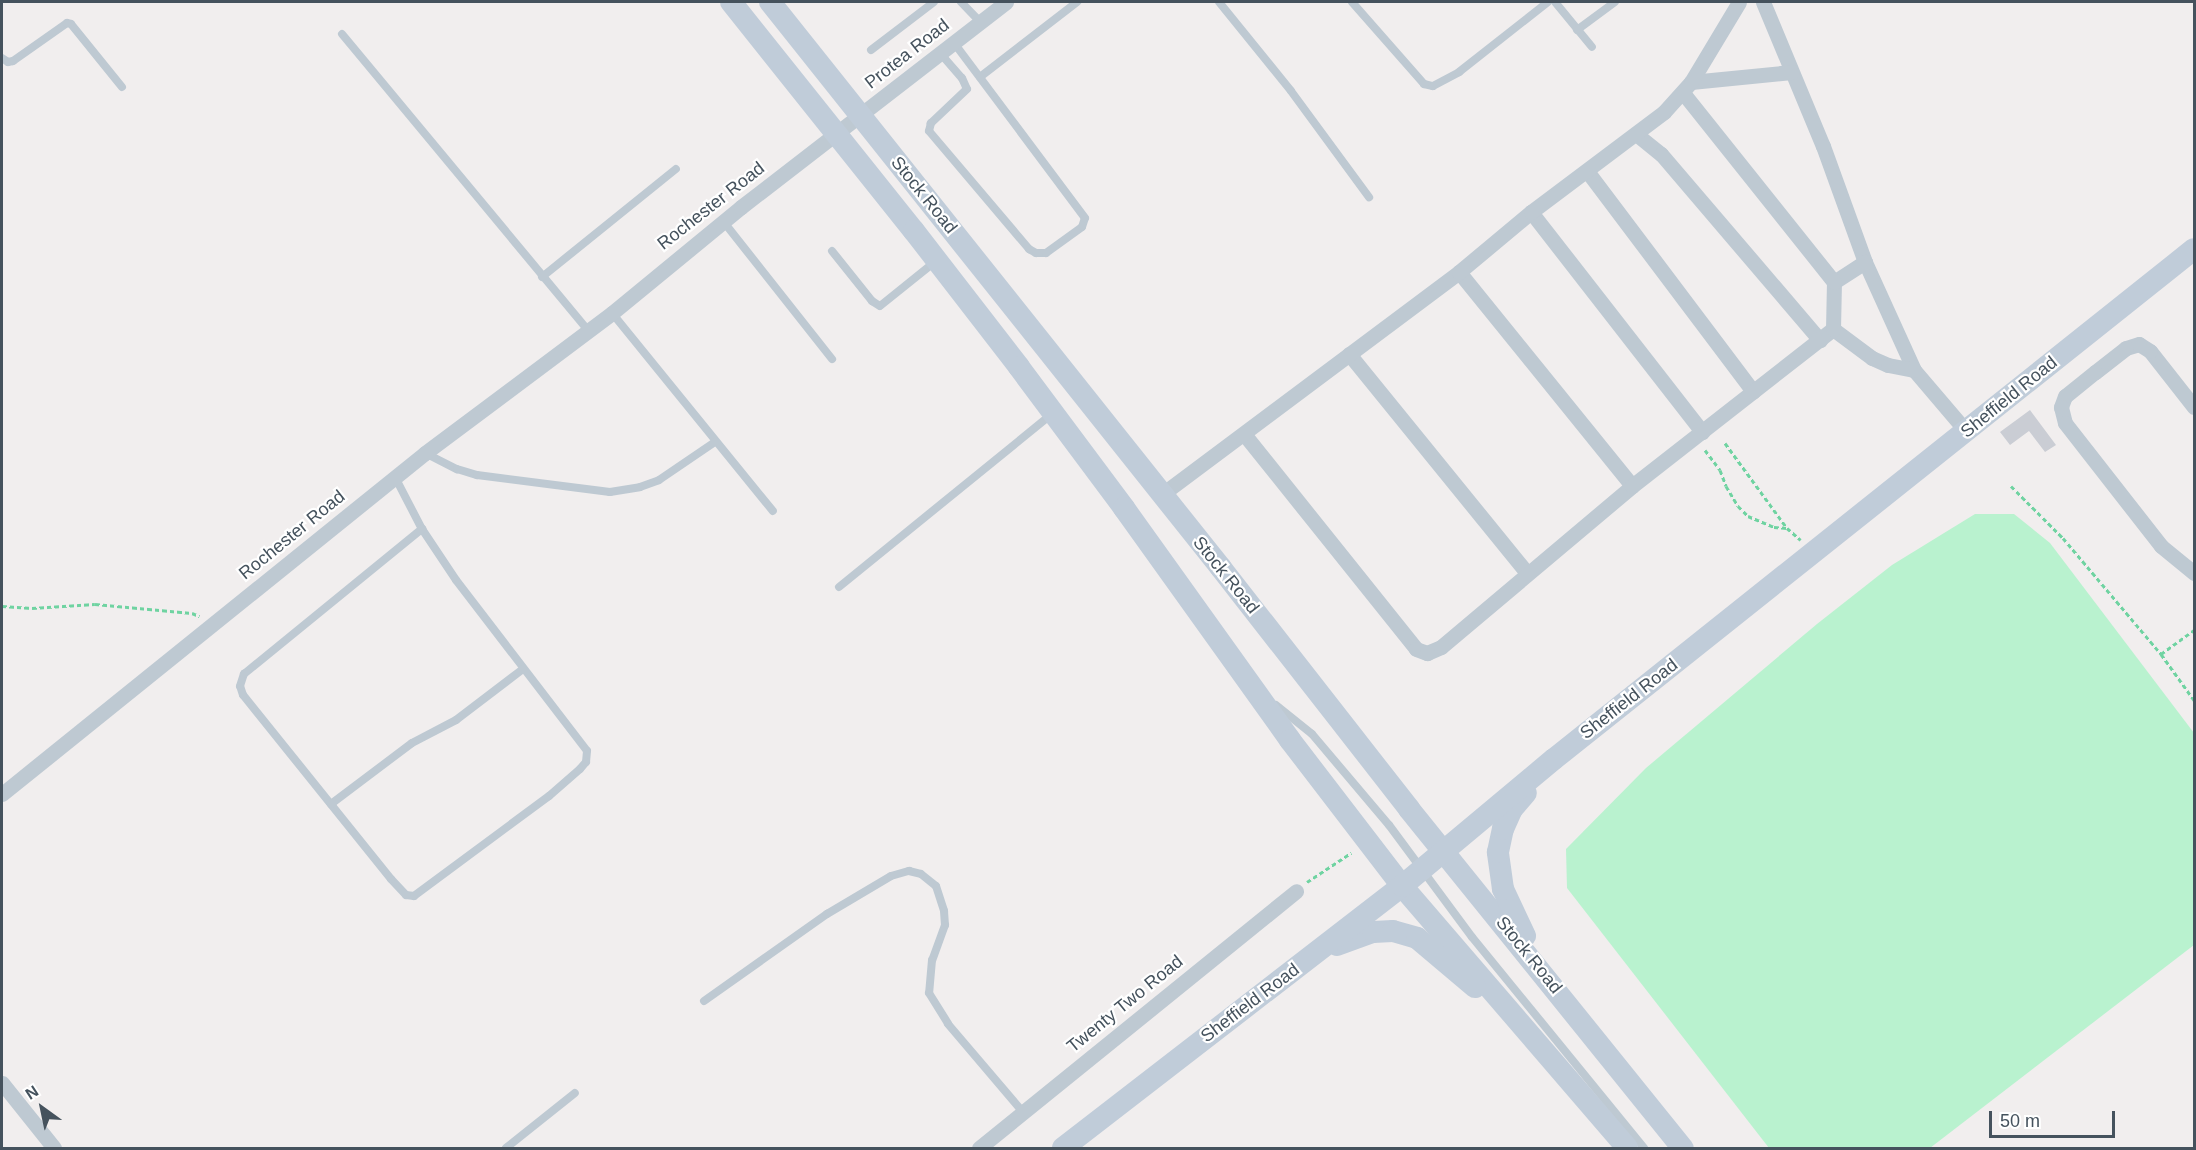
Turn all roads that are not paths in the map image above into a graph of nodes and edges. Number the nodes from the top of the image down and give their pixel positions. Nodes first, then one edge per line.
1 (731, 2) edge
2 (770, 2) edge
3 (934, 2) edge
4 (961, 2) edge
5 (1006, 2) edge
6 (1077, 2) edge
7 (1219, 2) edge
8 (1352, 2) edge
9 (1548, 2) edge
10 (1555, 2) edge
11 (1616, 2) edge
12 (1739, 2) edge
13 (1763, 2) edge
14 (980, 22) junction
15 (1577, 30) junction
16 (342, 34) dead end
17 (954, 43) junction
18 (1592, 47) dead end
19 (871, 50) dead end
20 (940, 53) junction
21 (2, 58) edge
22 (1792, 72) junction
23 (980, 76) junction
24 (122, 87) dead end
25 (1687, 87) junction
26 (861, 114) junction
27 (836, 132) junction
28 (1636, 134) junction
29 (676, 169) dead end
30 (1587, 171) junction
31 (1369, 197) dead end
32 (1531, 212) junction
33 (723, 221) junction
34 (2194, 249) edge
35 (832, 251) dead end
36 (937, 261) junction
37 (1865, 262) junction
38 (1459, 272) junction
39 (542, 277) junction
40 (1834, 282) junction
41 (612, 313) junction
42 (1833, 329) junction
43 (588, 330) junction
44 (1820, 340) junction
45 (1349, 354) junction
46 (832, 359) dead end
47 (1914, 370) junction
48 (1753, 391) junction
49 (2194, 407) edge
50 (1053, 414) junction
51 (1966, 431) junction
52 (1244, 434) junction
53 (1698, 435) junction
54 (715, 442) junction
55 (425, 453) junction
56 (395, 477) junction
57 (1632, 486) junction
58 (1161, 495) junction
59 (773, 511) dead end
60 (422, 529) junction
61 (1527, 573) junction
62 (2194, 573) edge
63 (839, 587) dead end
64 (523, 669) junction
65 (1258, 694) junction
66 (1554, 759) junction
67 (2, 794) edge
68 (331, 804) junction
69 (1444, 851) junction
70 (1422, 870) junction
71 (1402, 886) junction
72 (1296, 891) road end
73 (1541, 969) junction
74 (1293, 970) junction
75 (704, 1001) dead end
76 (1518, 1022) junction
77 (2, 1083) edge
78 (575, 1093) dead end
79 (1023, 1112) junction
80 (54, 1149) edge
81 (506, 1149) edge
82 (978, 1149) edge
83 (1063, 1149) edge
84 (1627, 1149) edge
85 (1644, 1149) edge
86 (1683, 1149) edge

1 - 27 main road, Stock Road
2 - 26 main road, Stock Road
3 - 19 lane
4 - 14 lane
5 - 14 street, Protea Road
6 - 23 lane
7 - 31 lane
8 - 9 lane
10 - 15 lane
11 - 15 lane
12 - 25 street
13 - 22 street
14 - 17 street, Protea Road
15 - 18 lane
16 - 39 lane
17 - 20 street, Protea Road
17 - 23 lane
20 - 23 lane
20 - 26 street, Protea Road
21 - 24 lane
22 - 25 street
22 - 37 street
25 - 28 street
25 - 40 street
26 - 27 street, Protea Road
26 - 58 main road, Stock Road
27 - 33 street, Rochester Road
27 - 36 main road, Stock Road
28 - 30 street
28 - 44 street
29 - 39 lane
30 - 32 street
30 - 48 street
32 - 38 street
32 - 53 street
33 - 41 street, Rochester Road
33 - 46 lane
34 - 51 main road, Sheffield Road
35 - 36 lane
36 - 50 main road, Stock Road
37 - 40 street
37 - 47 street
38 - 45 street
38 - 57 street
39 - 43 lane
40 - 42 street
41 - 43 street, Rochester Road
41 - 54 lane
42 - 44 street
42 - 47 street
43 - 55 street, Rochester Road
44 - 48 street
45 - 52 street
45 - 61 street
47 - 51 street
48 - 53 street
49 - 62 street
50 - 63 lane
50 - 65 main road, Stock Road
51 - 66 main road, Sheffield Road
52 - 58 street
52 - 61 street
53 - 57 street
54 - 55 lane
54 - 59 lane
55 - 56 street, Rochester Road
56 - 60 lane
56 - 67 street, Rochester Road
57 - 61 street
58 - 69 main road, Stock Road
60 - 64 lane
60 - 68 lane
64 - 68 lane
64 - 68 lane
65 - 70 lane
65 - 71 main road, Stock Road
66 - 69 main road, Sheffield Road
66 - 73 main road
69 - 70 main road, Sheffield Road
69 - 73 main road, Stock Road
70 - 71 main road, Sheffield Road
70 - 85 lane
71 - 74 main road, Sheffield Road
71 - 76 main road, Stock Road
72 - 79 street, Twenty Two Road
73 - 86 main road, Stock Road
74 - 76 main road
74 - 83 main road, Sheffield Road
75 - 79 lane
76 - 84 main road, Stock Road
77 - 80 street
78 - 81 lane
79 - 82 street, Twenty Two Road

